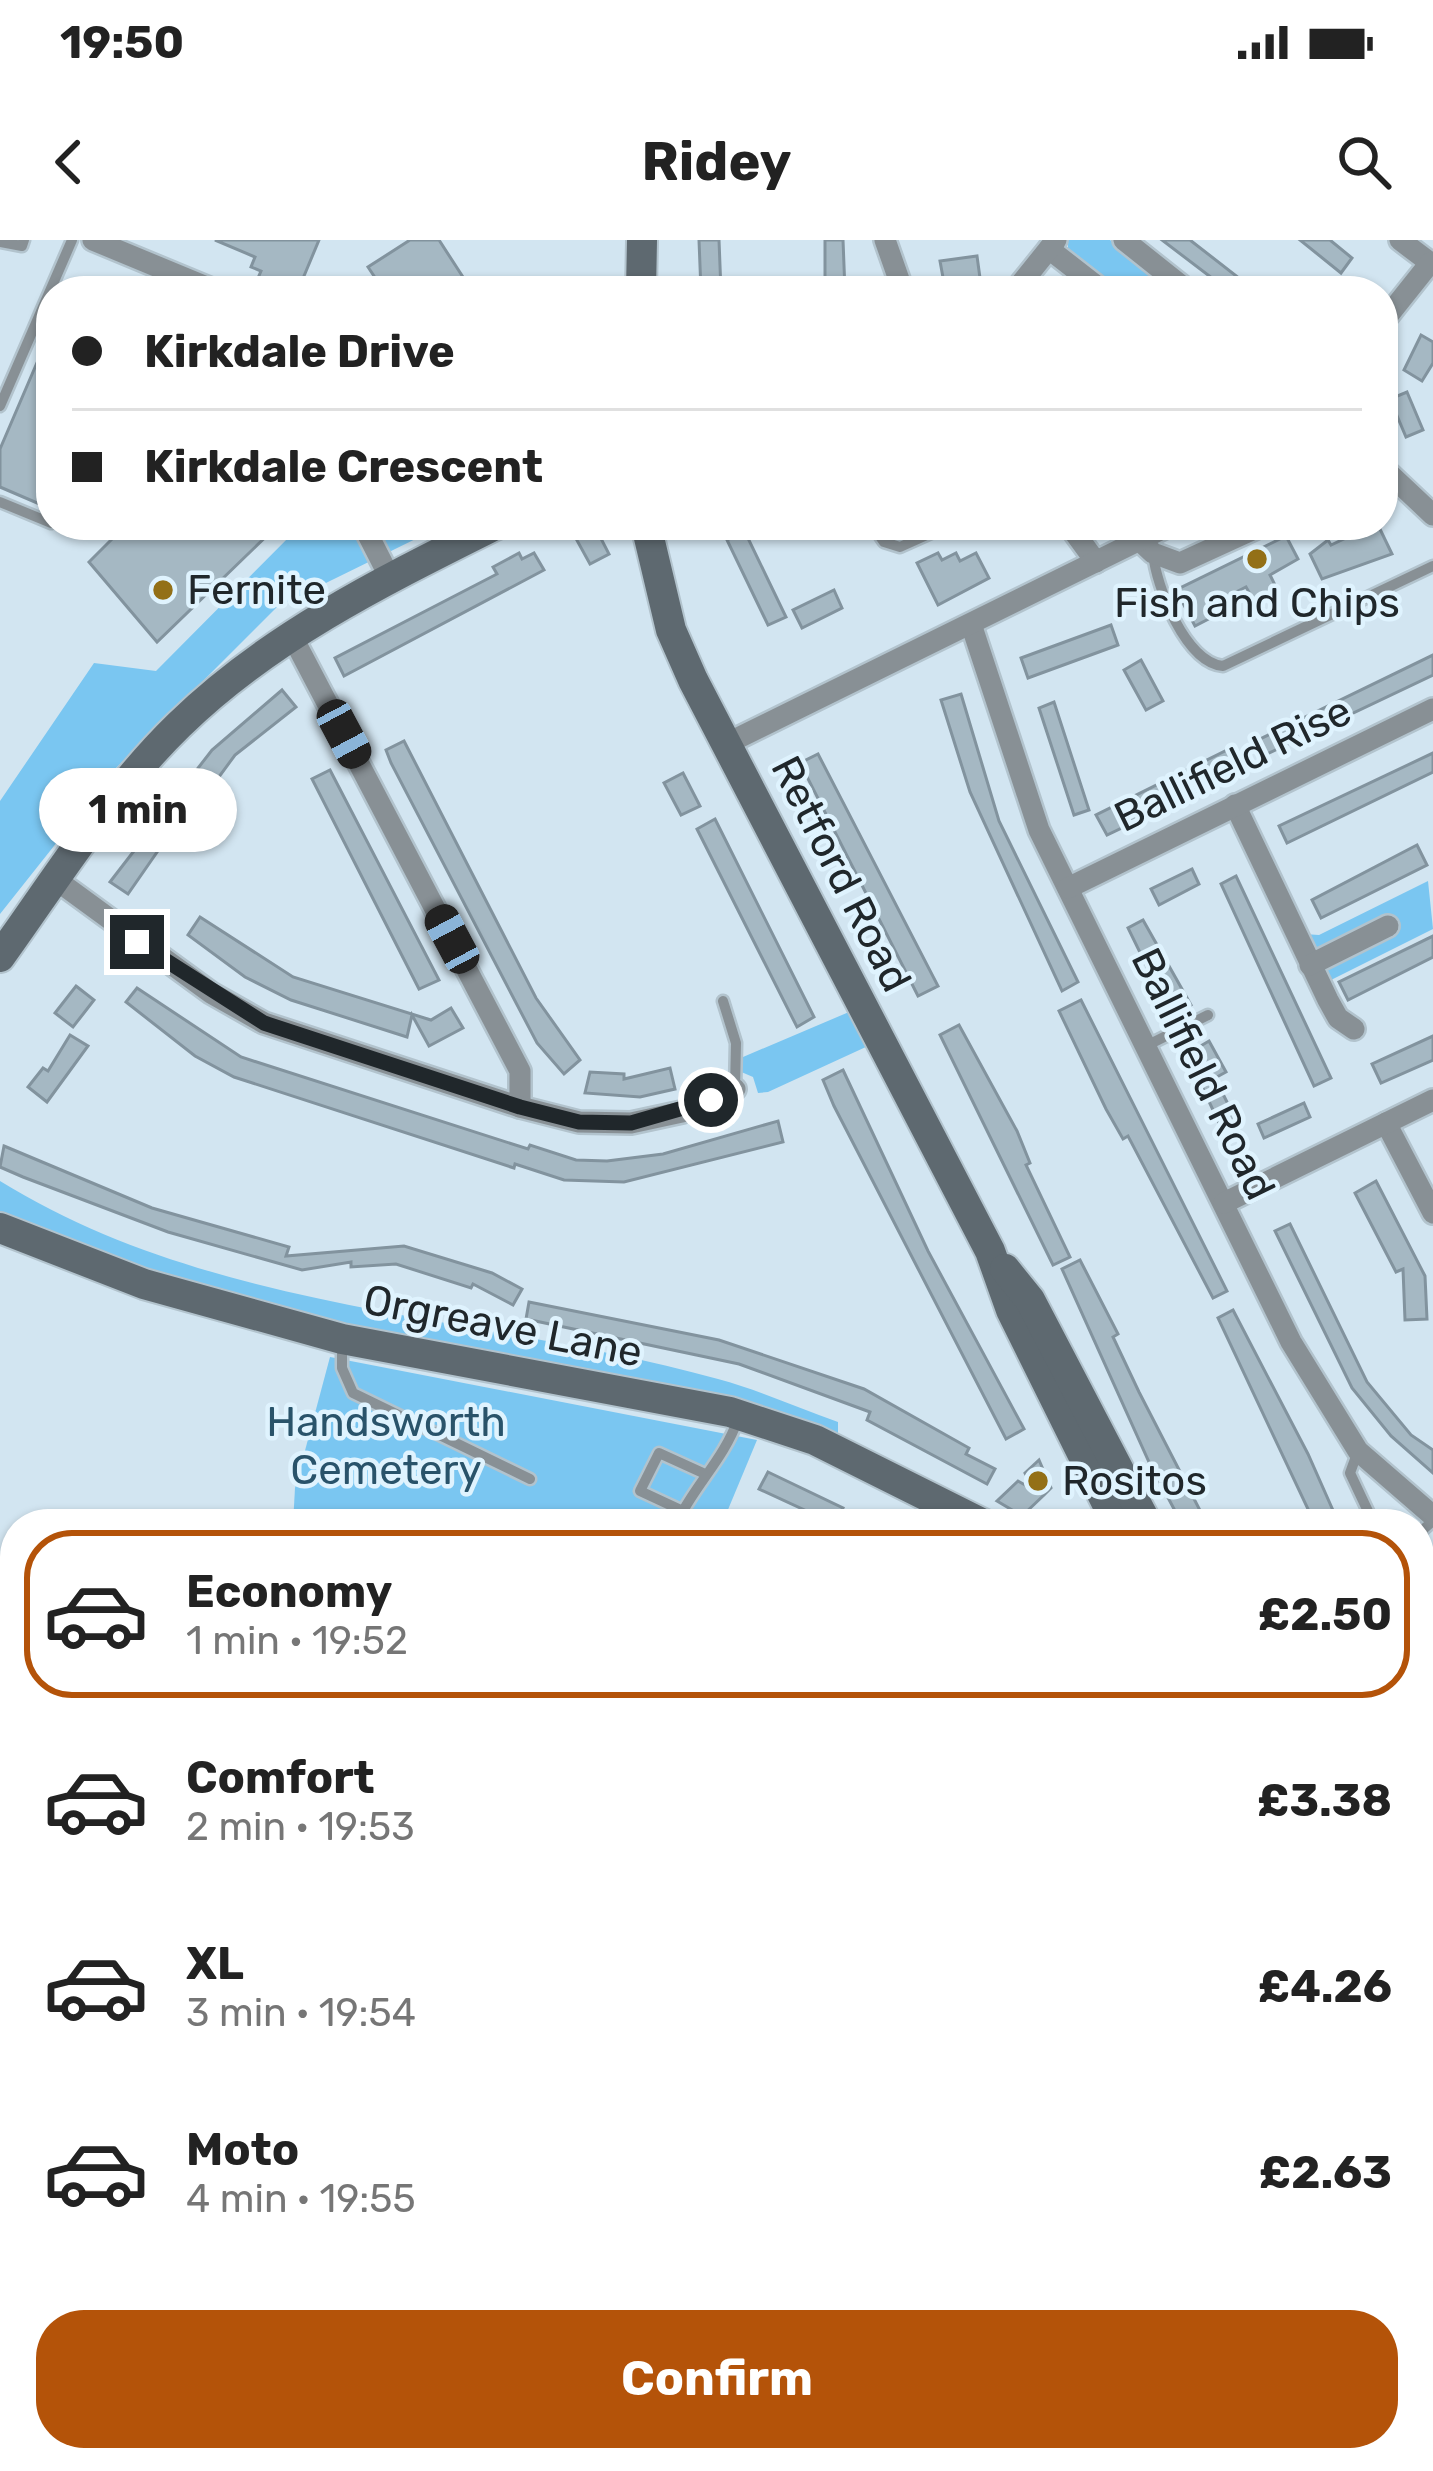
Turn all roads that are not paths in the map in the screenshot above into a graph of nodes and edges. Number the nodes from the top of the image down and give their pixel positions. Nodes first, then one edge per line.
1 (24, 240) edge
2 (72, 240) edge
3 (93, 240) edge
4 (641, 240) edge
5 (885, 240) edge
6 (1124, 240) edge
7 (1400, 240) edge
8 (0, 242) edge
9 (1053, 244) edge
10 (1432, 264) edge
11 (56, 276) edge
12 (167, 276) edge
13 (640, 276) edge
14 (898, 276) edge
15 (1028, 276) edge
16 (1086, 276) edge
17 (1169, 276) edge
18 (1398, 304) edge
19 (36, 323) edge
20 (0, 406) edge
21 (1398, 482) edge
22 (0, 502) edge
23 (1433, 515) edge
24 (36, 517) edge
25 (371, 540) edge
26 (465, 540) edge
27 (648, 540) edge
28 (883, 540) edge
29 (916, 540) edge
30 (1081, 540) edge
31 (1154, 540) edge
32 (1230, 540) edge
33 (1146, 547) junction
34 (1096, 562) junction
35 (1433, 566) edge
36 (390, 578) junction
37 (971, 624) junction
38 (292, 636) junction
39 (1433, 709) edge
40 (726, 743) junction
41 (1235, 806) junction
42 (55, 880) junction
43 (1068, 888) junction
44 (1388, 926) dead end
45 (0, 957) edge
46 (1310, 965) junction
47 (723, 1001) dead end
48 (1208, 1015) dead end
49 (1354, 1029) dead end
50 (1146, 1046) junction
51 (735, 1089) joint
52 (1433, 1100) edge
53 (520, 1107) junction
54 (1386, 1124) junction
55 (1224, 1203) junction
56 (1433, 1214) edge
57 (0, 1228) edge
58 (990, 1251) junction
59 (342, 1339) junction
60 (740, 1415) junction
61 (1358, 1451) junction
62 (704, 1473) junction
63 (530, 1479) dead end
64 (678, 1509) edge
65 (684, 1509) edge
66 (932, 1509) edge
67 (1110, 1509) edge
68 (1139, 1509) edge
69 (1367, 1509) edge
70 (1423, 1509) edge

1 - 8 lane
2 - 11 lane
3 - 12 street
4 - 13 main road
5 - 14 street
6 - 17 street
7 - 10 street
9 - 15 street
9 - 16 street
10 - 18 street
19 - 20 lane
21 - 23 street
22 - 24 lane
25 - 36 street
26 - 36 main road
27 - 40 main road, Retford Road
28 - 29 lane
30 - 34 street
31 - 33 street
32 - 33 street
33 - 34 street
33 - 35 lane
34 - 37 street
36 - 38 main road
37 - 40 street
37 - 43 street, Ballifield Road
38 - 42 main road
38 - 53 street
39 - 41 street, Ballifield Rise
40 - 58 main road, Retford Road
41 - 43 street, Ballifield Rise
41 - 46 street
42 - 45 main road
42 - 53 street
43 - 50 street, Ballifield Road
44 - 46 street
46 - 49 street
47 - 51 lane
48 - 50 lane
50 - 55 street, Ballifield Road
51 - 53 street
52 - 54 street
54 - 55 street
54 - 56 street
55 - 61 street, Ballifield Road
57 - 59 main road, Orgreave Lane
58 - 67 main road, Retford Road
58 - 68 main road, Retford Road
59 - 60 main road, Orgreave Lane
59 - 63 lane
60 - 62 lane
60 - 66 main road, Orgreave Lane
61 - 69 lane
61 - 70 street, Ballifield Road
62 - 64 lane
62 - 65 lane

